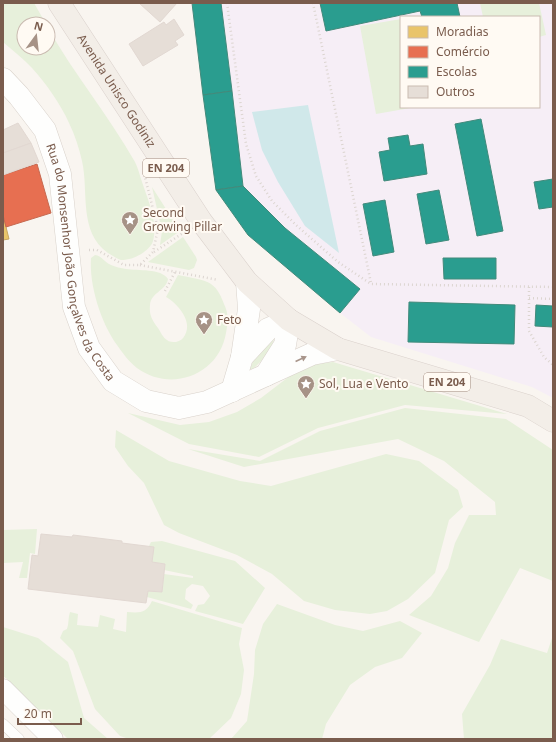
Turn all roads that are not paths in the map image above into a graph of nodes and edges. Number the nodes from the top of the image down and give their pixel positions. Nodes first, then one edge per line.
1 (59, 3) edge
2 (3, 79) edge
3 (247, 282) junction
4 (289, 320) junction
5 (338, 349) junction
6 (242, 357) junction
7 (266, 375) junction
8 (232, 390) junction
9 (553, 421) edge
10 (3, 688) edge
11 (3, 724) edge
12 (19, 739) edge
13 (53, 739) edge

1 - 3 main road, Avenida Unisco Godiniz / EN 204
2 - 8 street, Rua do Monsenhor João Gonçalves da Costa
3 - 4 main road, Avenida Unisco Godiniz / EN 204
3 - 6 street
4 - 5 main road, Avenida Unisco Godiniz / EN 204
4 - 6 street
4 - 7 street
7 -> 5 street, Rua do Monsenhor João Gonçalves da Costa
5 - 9 main road, EN 204
6 - 8 street
7 - 8 street, Rua do Monsenhor João Gonçalves da Costa
10 - 13 street
11 - 12 lane

